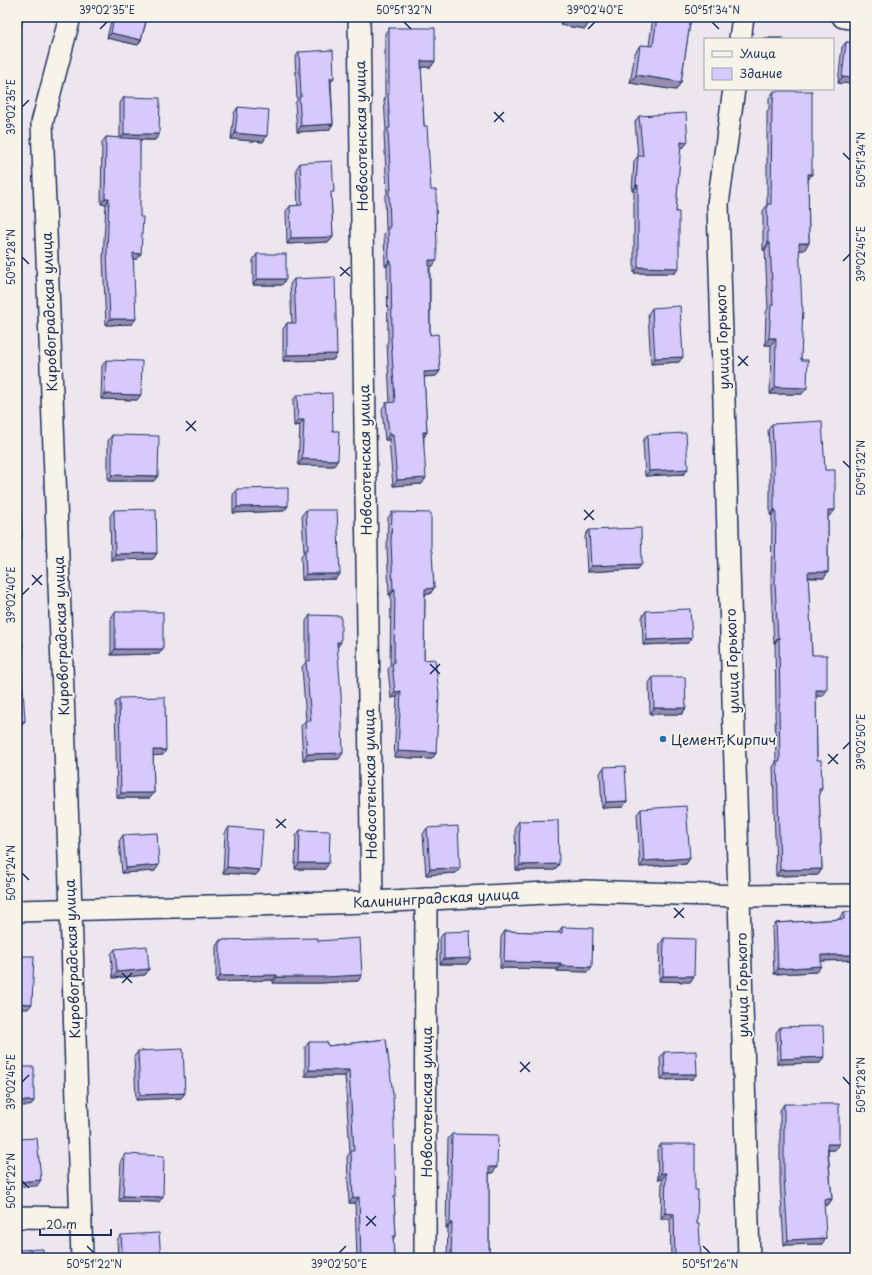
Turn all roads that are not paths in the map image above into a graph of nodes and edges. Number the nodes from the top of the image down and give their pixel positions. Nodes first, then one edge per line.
1 (70, 17) edge
2 (359, 17) edge
3 (743, 17) edge
4 (843, 17) edge
5 (855, 19) edge
6 (740, 38) edge
7 (734, 90) edge
8 (855, 895) edge
9 (739, 896) junction
10 (426, 899) junction
11 (372, 902) junction
12 (71, 910) junction
13 (17, 911) edge
14 (17, 1217) edge
15 (81, 1218) junction
16 (82, 1258) edge
17 (425, 1258) edge
18 (749, 1258) edge

1 - 12 street, Кировоградская улица
2 - 11 street, Новосотенская улица
3 - 6 street
4 - 5 street
7 - 9 street, улица Горького
8 - 9 street, Калининградская улица
9 - 10 street, Калининградская улица
9 - 18 street, улица Горького
10 - 11 street, Калининградская улица
10 - 17 street, Новосотенская улица
11 - 12 street, Калининградская улица
12 - 13 street, Калининградская улица
12 - 15 street, Кировоградская улица
14 - 15 street
15 - 16 street, Кировоградская улица

